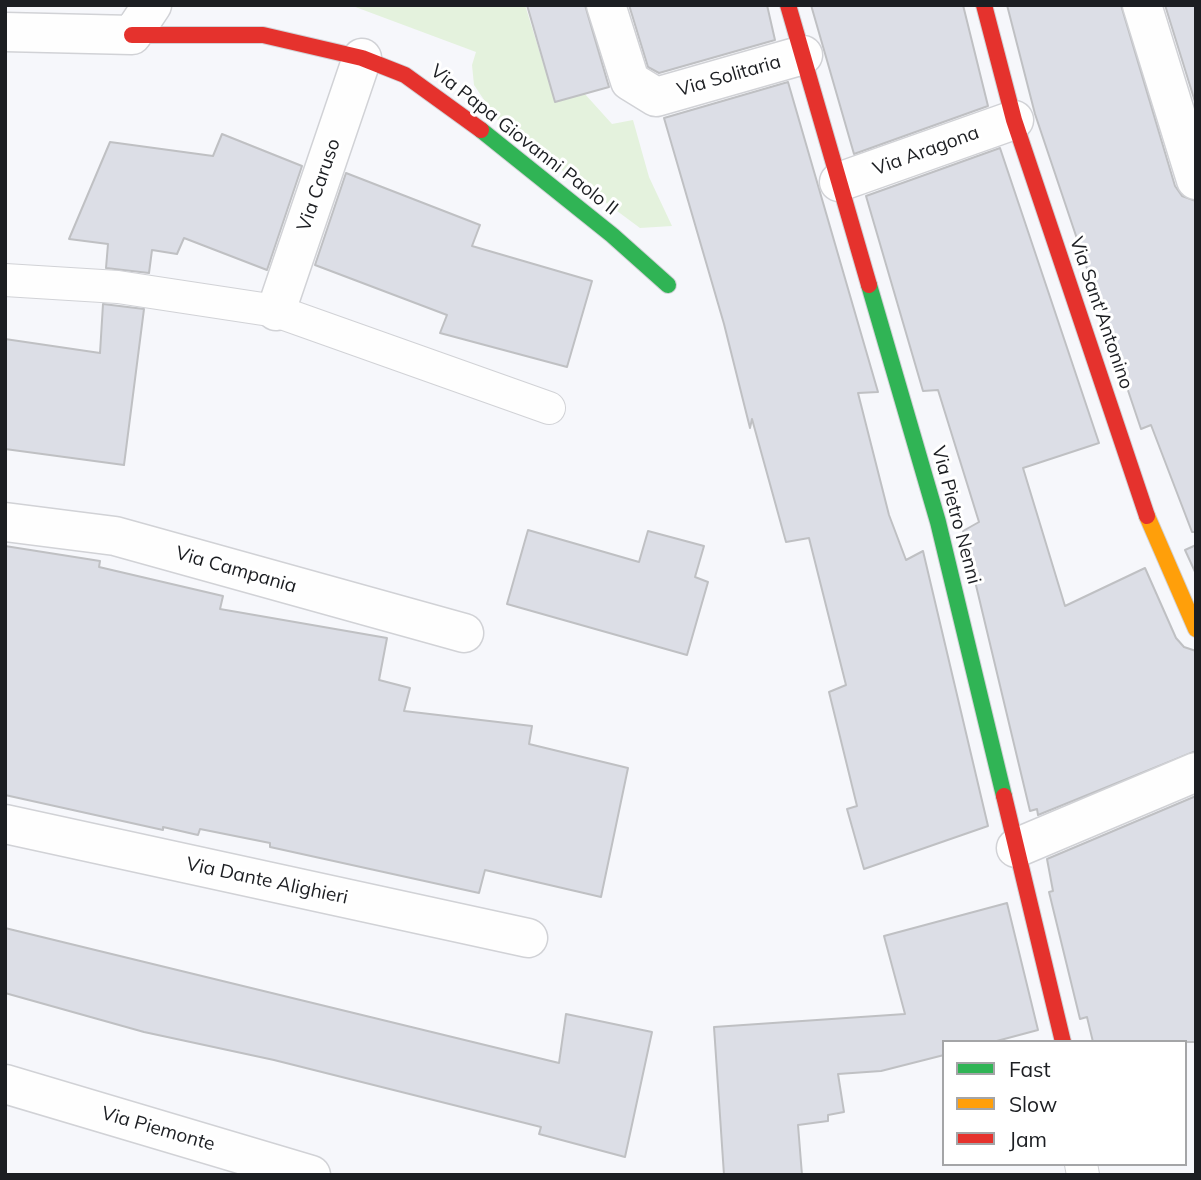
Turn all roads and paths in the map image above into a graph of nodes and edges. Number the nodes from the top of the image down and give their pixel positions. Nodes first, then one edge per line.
1 (606, 5) edge
2 (788, 5) edge
3 (984, 5) edge
4 (1142, 5) edge
5 (142, 20) edge
6 (5, 32) edge
7 (803, 55) junction
8 (362, 58) junction
9 (1014, 120) junction
10 (1196, 180) edge
11 (839, 182) junction
12 (5, 280) edge
13 (668, 285) dead end
14 (276, 311) junction
15 (549, 408) dead end
16 (5, 522) edge
17 (1191, 607) edge
18 (464, 633) dead end
19 (1196, 772) edge
20 (5, 824) edge
21 (1016, 848) junction
22 (528, 938) dead end
23 (1063, 1040) edge
24 (5, 1084) edge
25 (311, 1175) edge

1 - 7 street, Via Solitaria
2 - 7 street, Via Pietro Nenni
3 - 9 street, Via Sant'Antonino
4 - 10 street
5 - 6 street
5 - 8 street, Via Papa Giovanni Paolo II
7 - 11 street, Via Pietro Nenni
8 - 13 street, Via Papa Giovanni Paolo II
8 - 14 street, Via Caruso
9 - 11 street, Via Aragona
9 - 17 street, Via Sant'Antonino
11 - 21 street, Via Pietro Nenni
12 - 14 lane
14 - 15 lane
16 - 18 street, Via Campania
19 - 21 street
20 - 22 street, Via Dante Alighieri
21 - 23 street, Via Pietro Nenni
24 - 25 street, Via Piemonte

